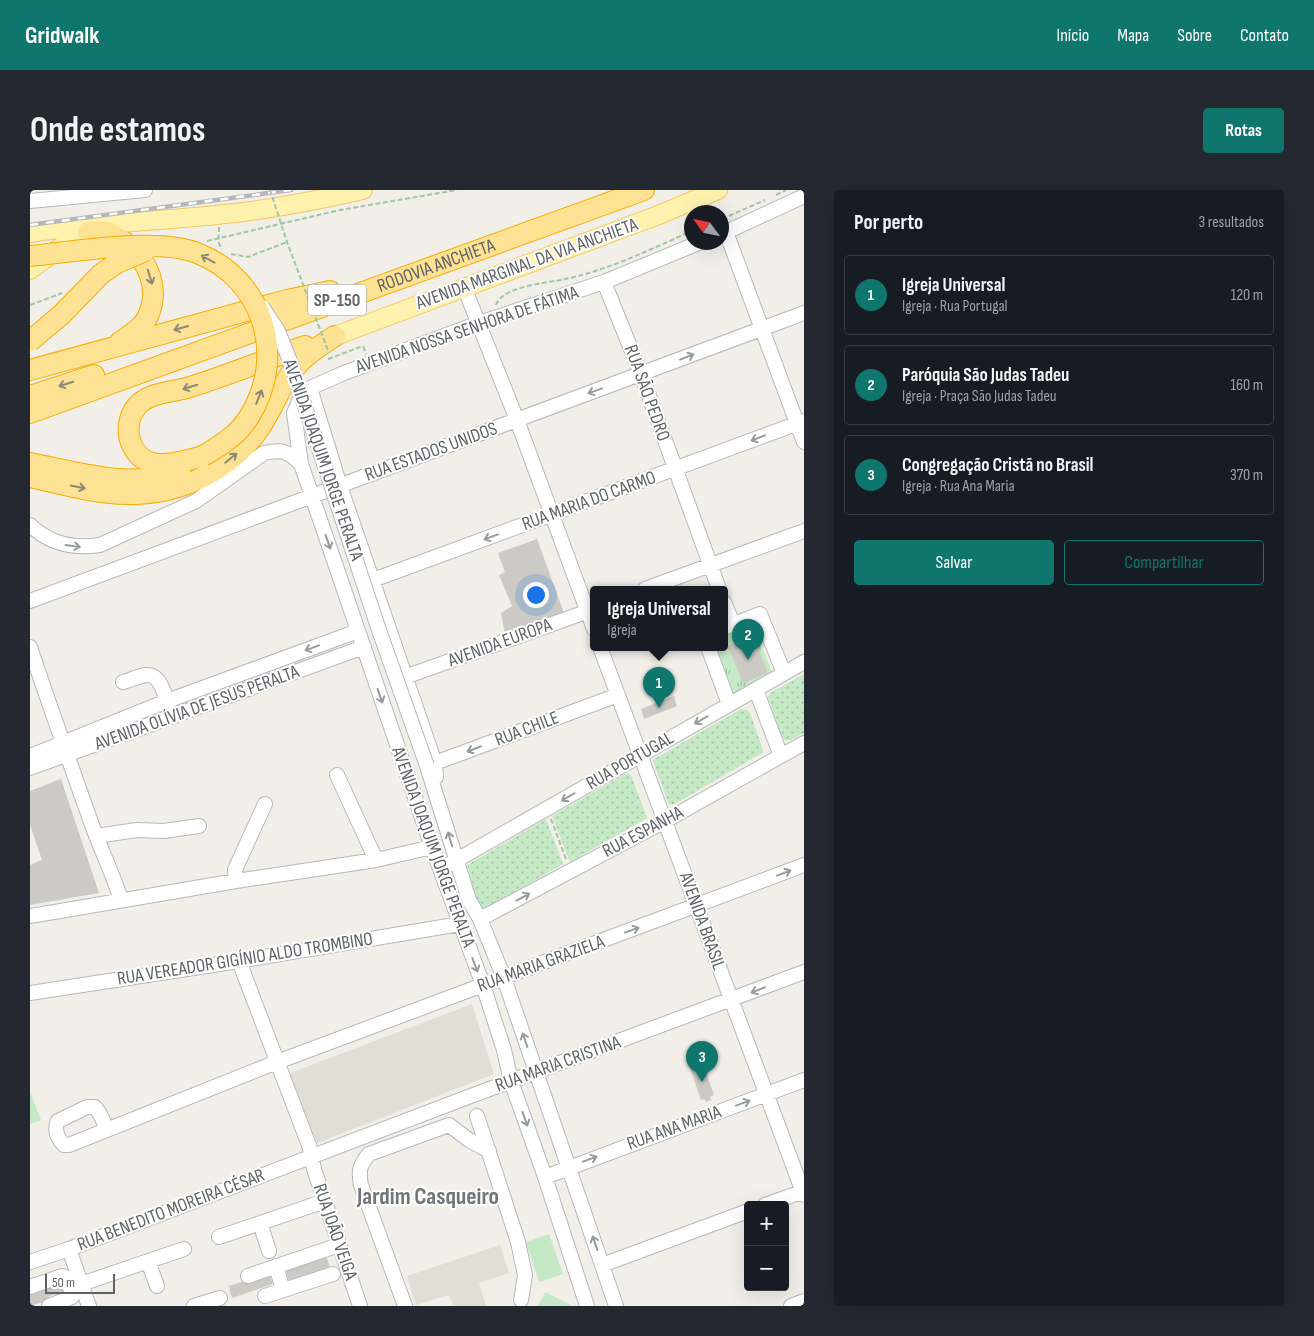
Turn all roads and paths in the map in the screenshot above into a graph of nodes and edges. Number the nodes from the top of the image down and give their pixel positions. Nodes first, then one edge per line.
1 (145, 190) edge
2 (270, 190) edge
3 (363, 190) edge
4 (457, 190) edge
5 (606, 190) edge
6 (644, 190) edge
7 (718, 190) edge
8 (786, 190) edge
9 (443, 192) edge
10 (60, 194) edge
11 (804, 196) edge
12 (30, 201) edge
13 (729, 216) edge
14 (101, 230) junction
15 (729, 231) edge
16 (30, 233) edge
17 (684, 234) edge
18 (218, 238) junction
19 (288, 242) junction
20 (202, 243) dead end
21 (729, 245) edge
22 (156, 246) junction
23 (684, 249) edge
24 (30, 256) edge
25 (30, 270) edge
26 (604, 282) junction
27 (464, 287) junction
28 (66, 291) dead end
29 (330, 291) junction
30 (254, 299) junction
31 (30, 305) edge
32 (804, 313) edge
33 (496, 318) junction
34 (479, 323) junction
35 (763, 328) junction
36 (30, 341) edge
37 (332, 345) junction
38 (110, 349) junction
39 (354, 350) dead end
40 (370, 364) junction
41 (30, 370) edge
42 (641, 374) junction
43 (310, 388) junction
44 (30, 396) edge
45 (30, 413) edge
46 (517, 420) junction
47 (801, 422) edge
48 (804, 442) edge
49 (203, 456) junction
50 (30, 463) edge
51 (301, 464) junction
52 (675, 469) junction
53 (30, 477) edge
54 (340, 486) junction
55 (313, 496) junction
56 (551, 514) junction
57 (30, 524) edge
58 (804, 531) edge
59 (709, 564) junction
60 (373, 580) junction
61 (653, 586) edge
62 (718, 586) edge
63 (30, 600) edge
64 (590, 608) edge
65 (590, 610) edge
66 (728, 626) edge
67 (358, 631) junction
68 (30, 647) edge
69 (364, 647) junction
70 (602, 651) edge
71 (709, 651) edge
72 (804, 662) edge
73 (784, 673) junction
74 (405, 677) junction
75 (222, 681) junction
76 (123, 682) dead end
77 (756, 690) junction
78 (618, 695) junction
79 (228, 697) junction
80 (167, 701) junction
81 (729, 704) junction
82 (171, 717) junction
83 (804, 743) edge
84 (65, 749) junction
85 (641, 755) junction
86 (30, 756) edge
87 (781, 756) junction
88 (431, 765) junction
89 (30, 768) edge
90 (337, 775) dead end
91 (265, 804) dead end
92 (547, 808) junction
93 (665, 821) junction
94 (199, 826) dead end
95 (96, 836) junction
96 (432, 847) junction
97 (376, 860) junction
98 (457, 860) junction
99 (804, 865) edge
100 (440, 868) junction
101 (571, 871) junction
102 (236, 881) junction
103 (121, 900) junction
104 (698, 905) junction
105 (30, 916) edge
106 (480, 919) junction
107 (460, 924) junction
108 (239, 961) junction
109 (804, 972) edge
110 (504, 978) junction
111 (483, 985) junction
112 (30, 993) edge
113 (731, 1000) junction
114 (277, 1062) junction
115 (536, 1072) junction
116 (804, 1080) edge
117 (511, 1081) junction
118 (766, 1094) junction
119 (478, 1116) dead end
120 (107, 1129) dead end
121 (489, 1151) junction
122 (312, 1157) junction
123 (569, 1167) junction
124 (545, 1177) junction
125 (803, 1192) edge
126 (325, 1201) junction
127 (777, 1201) edge
128 (744, 1212) edge
129 (260, 1223) junction
130 (219, 1237) dead end
131 (339, 1245) junction
132 (70, 1249) junction
133 (184, 1249) dead end
134 (269, 1251) dead end
135 (148, 1261) junction
136 (30, 1262) edge
137 (602, 1265) junction
138 (276, 1266) junction
139 (332, 1274) dead end
140 (248, 1276) dead end
141 (81, 1284) junction
142 (157, 1286) dead end
143 (30, 1287) edge
144 (283, 1290) junction
145 (265, 1296) dead end
146 (220, 1298) dead end
147 (521, 1300) dead end
148 (804, 1301) edge
149 (65, 1303) edge
150 (49, 1306) edge
151 (89, 1306) edge
152 (194, 1306) edge
153 (360, 1306) edge
154 (405, 1306) edge
155 (587, 1306) edge
156 (616, 1306) edge
157 (791, 1306) edge

1 - 10 street
2 - 19 path, bridge
3 - 14 main road
4 - 9 path
5 - 29 highway, RODOVIA ANCHIETA / SP-150
6 - 45 highway, RODOVIA ANCHIETA / SP-150
7 - 27 main road, AVENIDA MARGINAL DA VIA ANCHIETA
8 - 13 path
9 - 18 path
10 - 12 street
11 - 15 street
14 - 16 main road
14 - 25 main road
14 -> 38 highway
17 - 33 path
18 - 19 path
18 - 20 path
19 - 37 path, bridge
21 - 35 street
22 - 24 highway, bridge
30 -> 22 highway, bridge
22 - 36 highway, bridge
23 - 26 street, AVENIDA NOSSA SENHORA DE FÁTIMA
26 - 33 street, AVENIDA NOSSA SENHORA DE FÁTIMA
26 - 42 street, RUA SÃO PEDRO
27 - 34 street
27 - 37 main road, AVENIDA MARGINAL DA VIA ANCHIETA
28 - 31 path
29 -> 38 highway
29 -> 44 highway, RODOVIA ANCHIETA / SP-150
49 -> 30 highway, bridge
30 - 88 street, AVENIDA JOAQUIM JORGE PERALTA, bridge
32 - 35 street, RUA ESTADOS UNIDOS
33 - 34 street, AVENIDA NOSSA SENHORA DE FÁTIMA
34 - 40 street, AVENIDA NOSSA SENHORA DE FÁTIMA
34 - 46 street
42 -> 35 street, RUA ESTADOS UNIDOS
35 - 47 street
37 -> 49 highway
53 -> 37 highway
38 - 41 highway
39 - 40 path
40 - 43 street, AVENIDA NOSSA SENHORA DE FÁTIMA
42 -> 46 street, RUA ESTADOS UNIDOS
42 - 52 street, RUA SÃO PEDRO
43 - 51 street
43 - 54 street, AVENIDA JOAQUIM JORGE PERALTA
46 - 54 street, RUA ESTADOS UNIDOS
46 - 56 street
47 - 48 street
47 -> 52 street, RUA MARIA DO CARMO
49 - 50 highway
51 - 55 street, AVENIDA JOAQUIM JORGE PERALTA
57 -> 51 street, AVENIDA JOAQUIM JORGE PERALTA
52 - 56 street, RUA MARIA DO CARMO
52 - 59 street, RUA SÃO PEDRO
54 - 55 street, RUA ESTADOS UNIDOS
54 - 60 street, AVENIDA JOAQUIM JORGE PERALTA
55 - 63 street, RUA ESTADOS UNIDOS
55 -> 67 street, AVENIDA JOAQUIM JORGE PERALTA
56 -> 60 street, RUA MARIA DO CARMO
56 - 64 street
58 - 59 street
59 - 61 street
59 - 62 street, RUA SÃO PEDRO
60 - 74 street, AVENIDA JOAQUIM JORGE PERALTA
65 - 74 street, AVENIDA EUROPA
66 - 73 street
67 - 69 street, AVENIDA JOAQUIM JORGE PERALTA
67 -> 75 street, AVENIDA OLÍVIA DE JESUS PERALTA
68 - 84 street
69 - 79 street, AVENIDA OLÍVIA DE JESUS PERALTA
69 -> 96 street, AVENIDA JOAQUIM JORGE PERALTA
70 - 78 street, AVENIDA BRASIL
71 - 81 street
72 - 73 street, RUA PORTUGAL
73 - 77 street, RUA PORTUGAL
74 - 88 street, AVENIDA JOAQUIM JORGE PERALTA
75 - 79 street
75 - 80 street, AVENIDA OLÍVIA DE JESUS PERALTA
76 - 80 street
77 - 81 street, RUA PORTUGAL
77 - 87 street
78 - 85 street, AVENIDA BRASIL
78 -> 88 street, RUA CHILE
79 - 82 street, AVENIDA OLÍVIA DE JESUS PERALTA
80 - 82 street
80 - 84 street, AVENIDA OLÍVIA DE JESUS PERALTA
81 -> 85 street, RUA PORTUGAL
82 - 84 street, AVENIDA OLÍVIA DE JESUS PERALTA
83 - 87 street, RUA ESPANHA
84 - 86 street, AVENIDA OLÍVIA DE JESUS PERALTA
84 - 89 street, AVENIDA OLÍVIA DE JESUS PERALTA
84 - 95 street
85 -> 92 street, RUA PORTUGAL
85 - 93 street, AVENIDA BRASIL
87 - 93 street, RUA ESPANHA
98 -> 88 street, AVENIDA JOAQUIM JORGE PERALTA
90 - 97 street
91 - 102 street
92 - 98 street, RUA PORTUGAL
92 - 101 path
93 - 101 street, RUA ESPANHA
93 - 104 street, AVENIDA BRASIL
94 - 95 street
95 - 103 street
96 - 97 street
96 - 100 street, AVENIDA JOAQUIM JORGE PERALTA
97 - 102 street
98 - 100 street, RUA PORTUGAL
98 - 106 street, AVENIDA JOAQUIM JORGE PERALTA
104 -> 99 street, RUA MARIA GRAZIELA
100 - 107 street, AVENIDA JOAQUIM JORGE PERALTA
106 -> 101 street, RUA ESPANHA
102 - 103 street
103 - 105 street
110 -> 104 street, RUA MARIA GRAZIELA
104 - 113 street, AVENIDA BRASIL
106 - 110 street, AVENIDA JOAQUIM JORGE PERALTA
107 - 108 street, RUA VEREADOR GIGÍNIO ALDO TROMBINO
107 -> 111 street, AVENIDA JOAQUIM JORGE PERALTA
108 - 112 street, RUA VEREADOR GIGÍNIO ALDO TROMBINO
108 - 114 street, RUA JOÃO VEIGA
109 -> 113 street, RUA MARIA CRISTINA
110 - 111 street, RUA MARIA GRAZIELA
115 -> 110 street, AVENIDA JOAQUIM JORGE PERALTA
111 - 114 street, RUA MARIA GRAZIELA
111 - 117 street, AVENIDA JOAQUIM JORGE PERALTA
113 - 115 street, RUA MARIA CRISTINA
113 - 118 street, AVENIDA BRASIL
114 - 120 street, RUA MARIA GRAZIELA
114 - 122 street, RUA JOÃO VEIGA
115 - 117 street, RUA MARIA CRISTINA
115 - 123 street, AVENIDA JOAQUIM JORGE PERALTA
116 - 118 street, RUA ANA MARIA
117 - 122 street, RUA MARIA CRISTINA
117 -> 124 street, AVENIDA JOAQUIM JORGE PERALTA
123 -> 118 street, RUA ANA MARIA
118 - 125 street, AVENIDA BRASIL
119 - 121 street
121 - 147 street
121 - 154 street
122 - 126 street, RUA JOÃO VEIGA
122 - 132 street, RUA BENEDITO MOREIRA CÉSAR
123 - 124 street, RUA ANA MARIA
137 -> 123 street, AVENIDA JOAQUIM JORGE PERALTA
124 - 155 street, AVENIDA JOAQUIM JORGE PERALTA
125 - 127 street
126 - 129 street
126 - 131 street, RUA JOÃO VEIGA
128 - 137 street
129 - 130 street
129 - 134 street
131 - 138 street
131 - 153 street, RUA JOÃO VEIGA
132 - 136 street, RUA BENEDITO MOREIRA CÉSAR
132 - 141 street
133 - 135 street
135 - 141 street
135 - 142 street
137 - 156 street, AVENIDA JOAQUIM JORGE PERALTA
138 - 140 street
138 - 144 street
139 - 144 street
141 - 151 street
143 - 149 street
144 - 145 street
146 - 152 street
148 - 157 street
149 - 150 street

